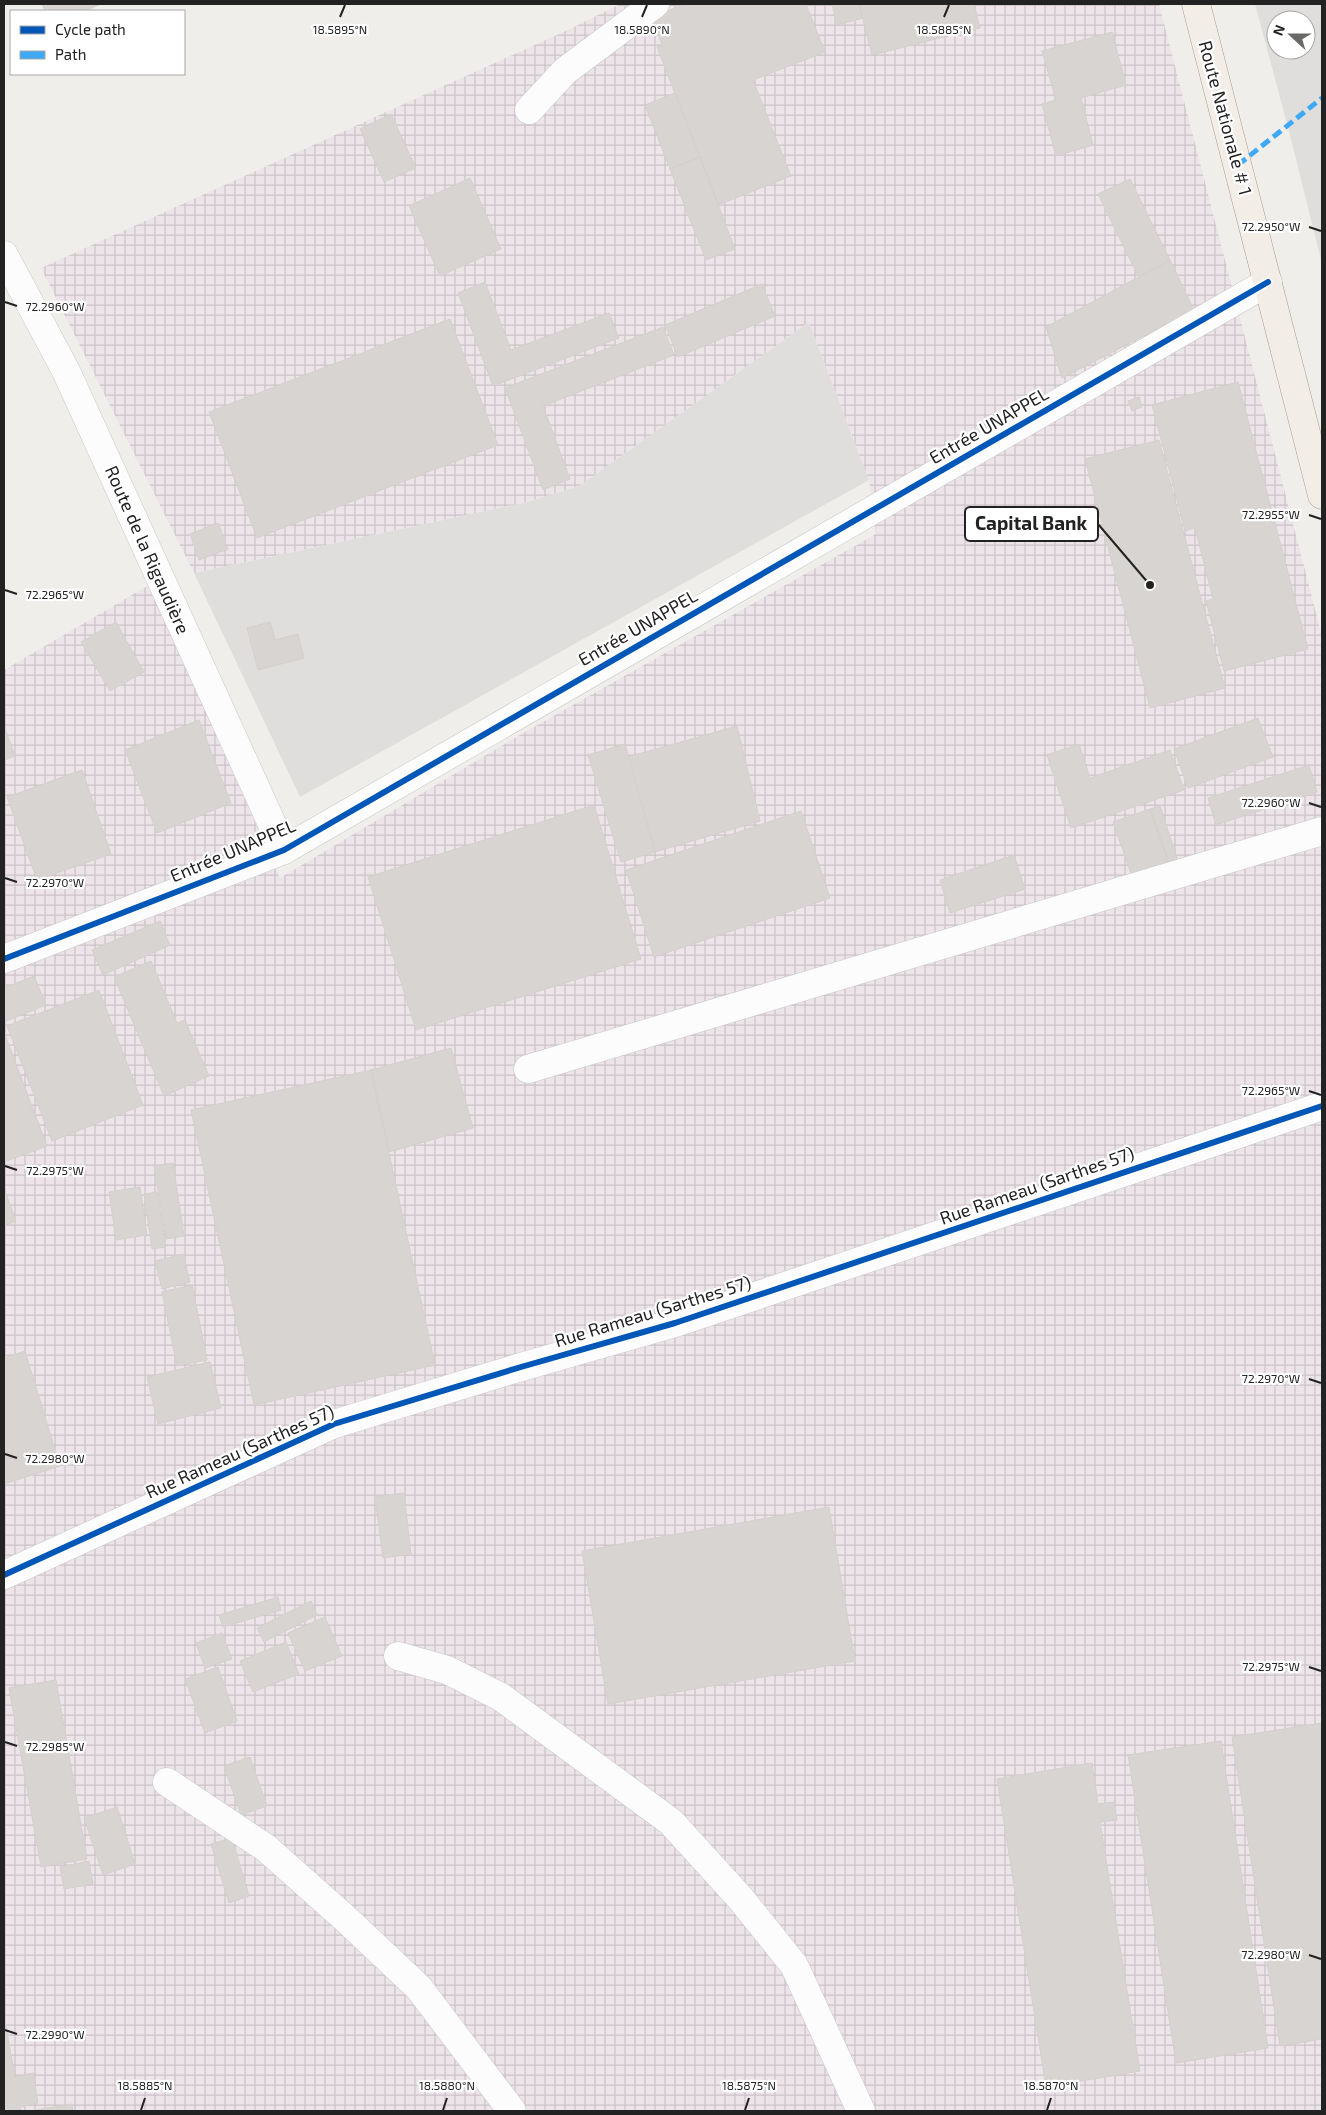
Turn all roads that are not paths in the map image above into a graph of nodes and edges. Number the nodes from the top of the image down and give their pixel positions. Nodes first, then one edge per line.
1 (655, 4) edge
2 (1196, 4) edge
3 (529, 110) dead end
4 (4, 254) edge
5 (1268, 282) junction
6 (1322, 495) edge
7 (1322, 831) edge
8 (284, 850) junction
9 (4, 959) edge
10 (528, 1069) dead end
11 (1322, 1106) edge
12 (4, 1575) edge
13 (398, 1656) dead end
14 (167, 1782) dead end
15 (512, 2111) edge
16 (861, 2111) edge

1 - 3 street
2 - 5 main road, Route Nationale # 1
4 - 8 street, Route de la Rigaudière
5 - 6 main road, Route Nationale # 1
5 - 8 street, Entrée UNAPPEL
7 - 10 street
8 - 9 street, Entrée UNAPPEL
11 - 12 street, Rue Rameau (Sarthes 57)
13 - 16 street
14 - 15 street

